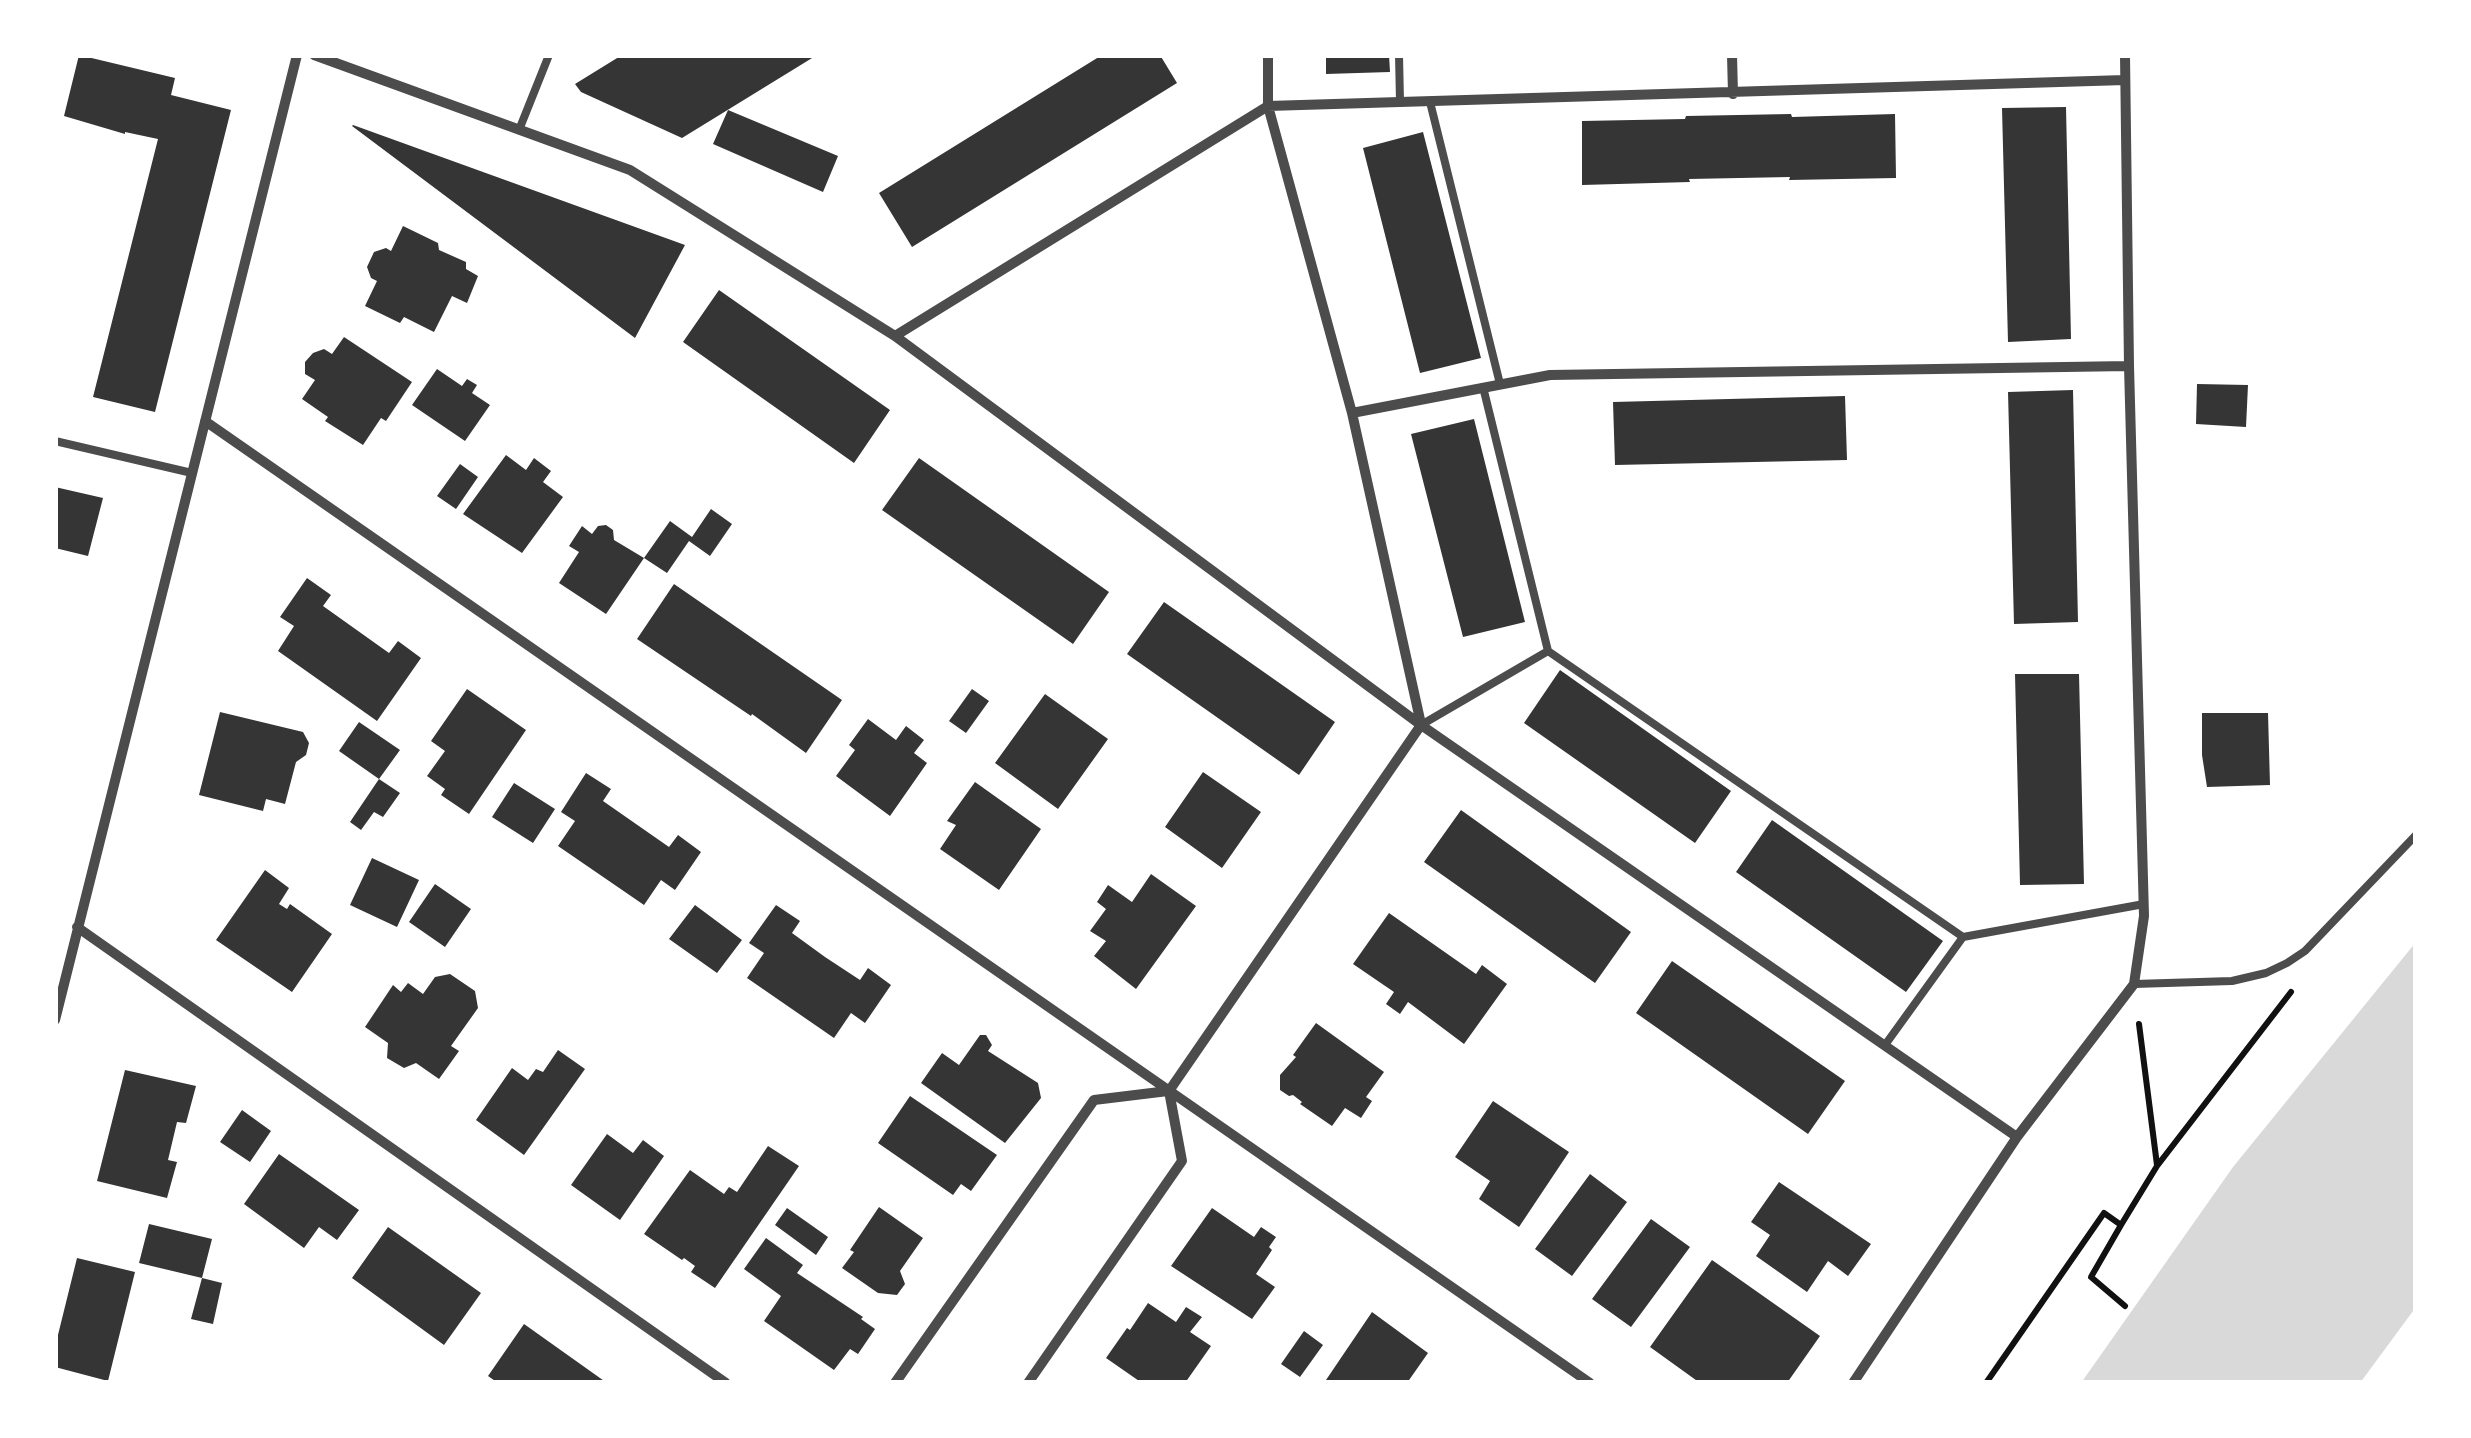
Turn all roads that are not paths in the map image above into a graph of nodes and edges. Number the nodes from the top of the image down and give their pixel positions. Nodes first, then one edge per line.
1 (297, 55) edge
2 (314, 55) edge
3 (549, 55) edge
4 (1268, 55) edge
5 (1400, 55) edge
6 (1732, 55) edge
7 (2125, 55) edge
8 (2125, 80) junction
9 (1733, 94) junction
10 (1400, 102) junction
11 (1430, 102) junction
12 (1268, 106) junction
13 (519, 130) junction
14 (895, 336) junction
15 (2129, 366) junction
16 (1500, 384) junction
17 (1483, 387) junction
18 (1352, 412) junction
19 (205, 422) junction
20 (55, 440) edge
21 (192, 473) junction
22 (1548, 650) junction
23 (1421, 724) junction
24 (2416, 836) edge
25 (2144, 904) junction
26 (77, 927) junction
27 (1963, 938) junction
28 (2134, 984) junction
29 (55, 1020) edge
30 (1884, 1045) junction
31 (1168, 1091) junction
32 (2017, 1137) junction
33 (726, 1383) edge
34 (895, 1383) edge
35 (1028, 1383) edge
36 (1590, 1383) edge
37 (1853, 1383) edge

1 - 19 street
2 - 13 street
3 - 13 lane
4 - 12 street
5 - 10 lane
6 - 9 street
7 - 8 street
8 - 9 street
8 - 15 street
9 - 11 street
10 - 11 street
10 - 12 street
11 - 16 lane
12 - 14 street
12 - 18 street
13 - 14 street
14 - 23 street
15 - 16 street
15 - 25 street
16 - 17 street
17 - 18 street
17 - 22 lane
18 - 23 street
19 - 21 street
19 - 31 street
20 - 21 lane
21 - 26 street
22 - 23 lane
22 - 27 lane
23 - 30 street
23 - 31 street
24 - 28 lane
25 - 27 lane
25 - 28 street
26 - 29 street
26 - 33 street
27 - 30 lane
28 - 32 street
30 - 32 street
31 - 34 street
31 - 35 street
31 - 36 street
32 - 37 street

